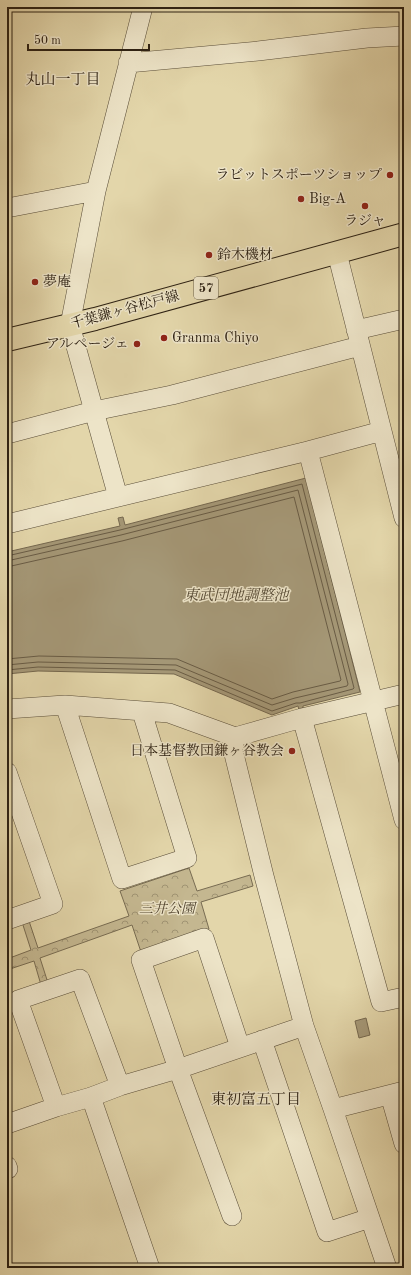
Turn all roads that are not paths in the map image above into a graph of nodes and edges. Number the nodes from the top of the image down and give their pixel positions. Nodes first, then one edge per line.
1 (143, 7) edge
2 (404, 36) edge
3 (128, 63) junction
4 (96, 191) junction
5 (7, 208) edge
6 (404, 234) edge
7 (336, 253) junction
8 (404, 319) edge
9 (70, 325) junction
10 (358, 338) junction
11 (7, 340) edge
12 (94, 411) junction
13 (382, 431) junction
14 (7, 434) edge
15 (308, 451) junction
16 (118, 497) junction
17 (404, 518) edge
18 (7, 524) edge
19 (404, 694) edge
20 (373, 702) junction
21 (65, 705) junction
22 (7, 708) edge
23 (142, 712) junction
24 (302, 718) junction
25 (235, 738) junction
26 (7, 772) edge
27 (404, 820) edge
28 (7, 920) edge
29 (404, 996) edge
30 (304, 1026) junction
31 (262, 1040) junction
32 (240, 1047) junction
33 (178, 1069) junction
34 (120, 1086) junction
35 (397, 1093) edge
36 (91, 1097) junction
37 (56, 1107) junction
38 (333, 1109) junction
39 (7, 1124) edge
40 (404, 1144) edge
41 (232, 1216) dead end
42 (370, 1218) junction
43 (150, 1268) edge
44 (387, 1268) edge

1 - 3 street
2 - 3 street
3 - 4 street
4 - 5 street
4 - 9 street
6 - 7 main road, 千葉鎌ヶ谷松戸線 / 57
7 - 9 main road, 千葉鎌ヶ谷松戸線 / 57
7 - 10 street
8 - 10 street
9 - 11 main road, 千葉鎌ヶ谷松戸線 / 57
9 - 12 street
10 - 12 street
10 - 13 street
12 - 14 street
12 - 16 street
13 - 15 street
13 - 17 street
15 - 16 street
15 - 20 street
16 - 18 street
19 - 20 street
20 - 24 street
20 - 27 street
21 - 22 street
21 - 23 street
21 - 23 street
23 - 25 street
24 - 25 street
24 - 29 street
25 - 30 street
26 - 28 street
30 - 31 street
30 - 38 street
31 - 32 street
31 - 42 street
32 - 33 street
32 - 33 street
33 - 34 street
33 - 41 street
34 - 36 street
34 - 37 street
35 - 38 street
35 - 40 street
36 - 37 street
36 - 43 street
37 - 39 street
38 - 42 street
42 - 44 street

